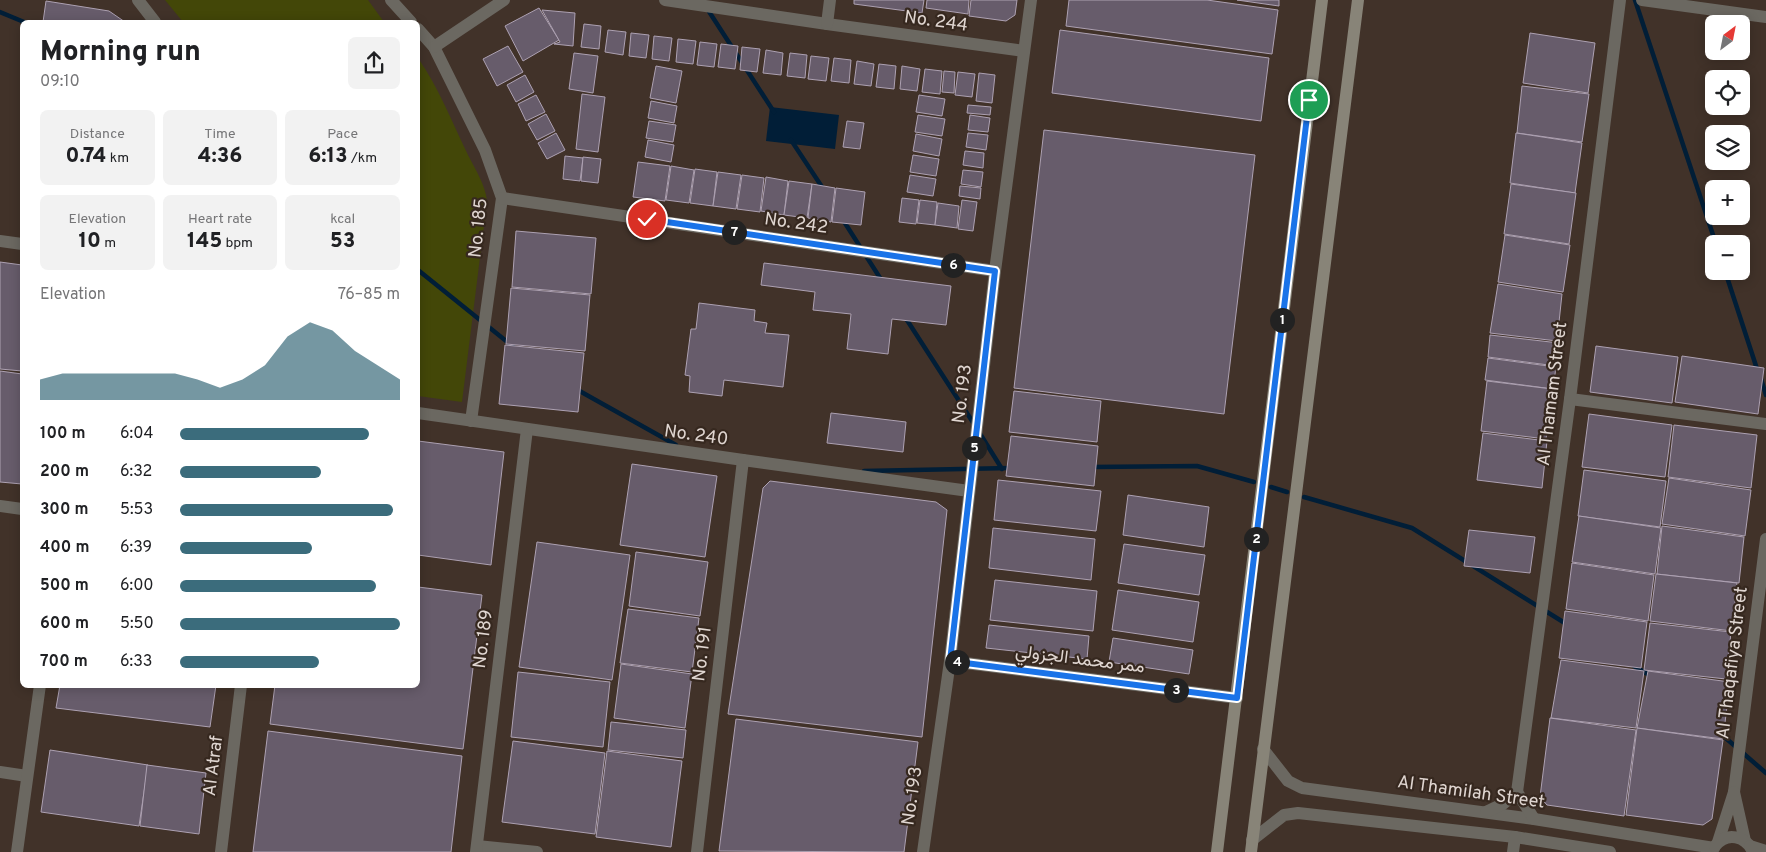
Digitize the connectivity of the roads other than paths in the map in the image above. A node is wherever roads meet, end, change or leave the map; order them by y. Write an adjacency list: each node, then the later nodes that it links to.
1 (138, 0): 12 (street)
2 (391, 0): 13 (street)
3 (504, 0): 16 (street)
4 (666, 0): 14 (street, No. 244)
5 (830, 0): 14 (street)
6 (1031, 0): 17 (street, No. 193)
7 (1322, 0): 35 (main road)
8 (1358, 0): 36 (main road)
9 (1620, 0): 22 (street, Al Thamam Street)
10 (1642, 0): 11 (street)
11 (1766, 17)
12 (153, 20)
13 (409, 20)
14 (827, 24): 17 (street, No. 244)
15 (420, 31): 16 (street, No. 185)
16 (434, 47): 18 (street, No. 185)
17 (1024, 51): 21 (street, No. 193)
18 (502, 198): 21 (street, No. 242); 24 (street, No. 185)
19 (0, 241): 20 (street)
20 (20, 244)
21 (995, 271): 28 (street, No. 193)
22 (1570, 399): 25 (street); 39 (street, Al Thamam Street)
23 (420, 413): 24 (street, No. 240)
24 (471, 421): 26 (street, No. 240)
25 (1766, 424)
26 (527, 429): 27 (street, No. 240); 47 (street, No. 189)
27 (743, 460): 28 (street, No. 240); 52 (street, No. 191)
28 (969, 491): 32 (street, No. 193)
29 (0, 506): 30 (street)
30 (20, 509)
31 (1766, 538): 40 (street, Al Thaqafiya Street)
32 (950, 661): 35 (street, ممر محمد الجزولي); 53 (street, No. 193)
33 (40, 688): 38 (street)
34 (241, 688): 50 (street, Al Atraf)
35 (1237, 698): 54 (main road)
36 (1263, 749): 41 (street, Al Thamilah Street); 44 (main road)
37 (0, 772): 38 (street)
38 (27, 776): 49 (street)
39 (1517, 792): 41 (street); 42 (street)
40 (1734, 792): 45 (street); 46 (street)
41 (1486, 812): 42 (street, Al Thamilah Street)
42 (1534, 819): 46 (street, Al Thamilah Street)
43 (1515, 838): 44 (street); 55 (street); 56 (street)
44 (1252, 846)
45 (1749, 846): 46 (street, Al Thamilah Street); 48 (street, Al Thamilah Street)
46 (1715, 847)
47 (477, 849): 51 (street)
48 (1766, 851)
49 (16, 852)
50 (220, 852)
51 (537, 852)
52 (697, 852)
53 (923, 852)
54 (1217, 852)
55 (1513, 852)
56 (1610, 852)

